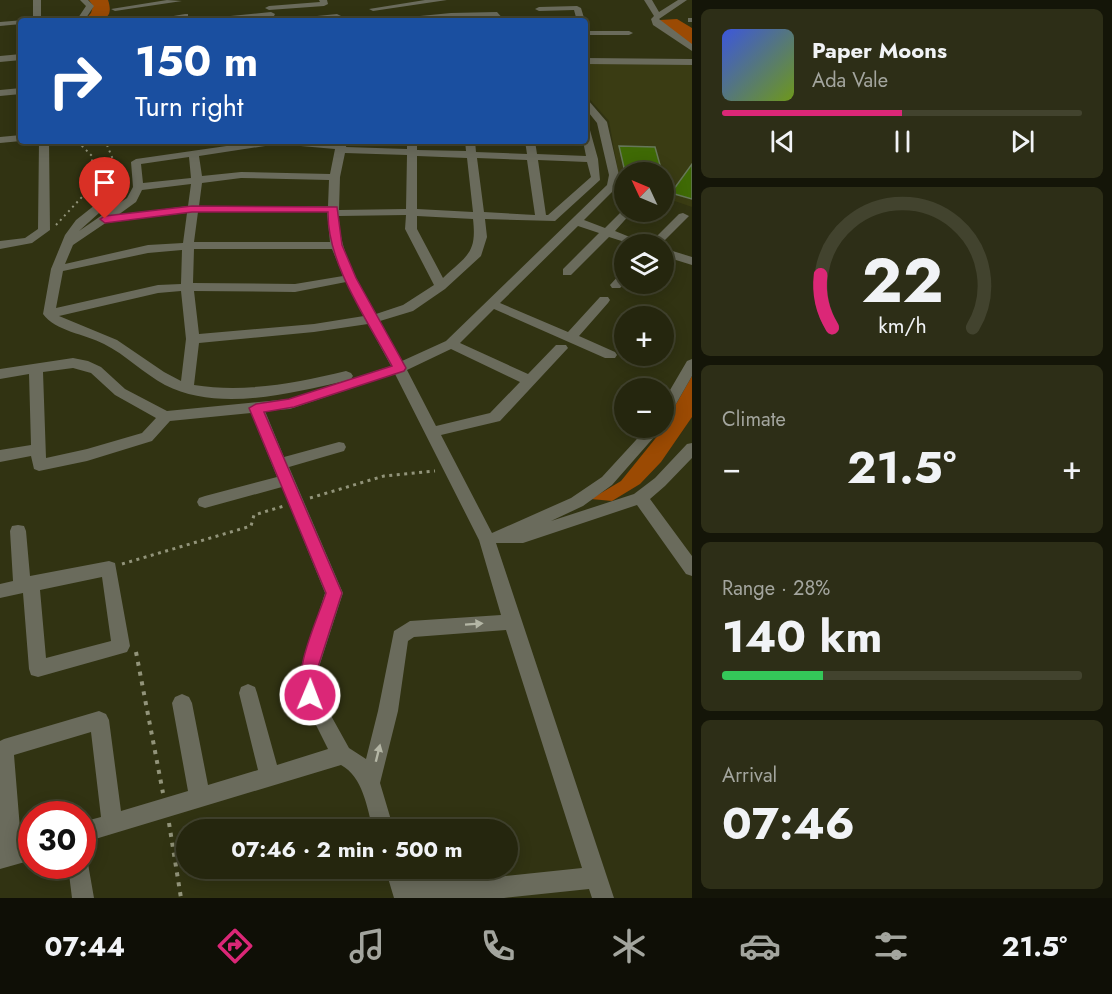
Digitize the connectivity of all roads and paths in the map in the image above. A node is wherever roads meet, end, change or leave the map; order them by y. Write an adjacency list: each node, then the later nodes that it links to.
1 (37, 0): 20 (street)
2 (84, 0): 21 (street)
3 (131, 0): 11 (street)
4 (178, 0): 11 (street); 22 (street)
5 (285, 0): 13 (street)
6 (323, 0): 13 (street)
7 (533, 0): 15 (street)
8 (648, 0): 17 (street)
9 (683, 0): 17 (street)
10 (444, 2): 12 (street); 14 (street); 19 (street)
11 (113, 4): 18 (street)
12 (456, 6)
13 (270, 9): 23 (street)
14 (373, 9)
15 (539, 9): 27 (street); 28 (street)
16 (337, 16): 24 (street)
17 (658, 16): 33 (street)
18 (110, 17)
19 (452, 17): 25 (street); 26 (street)
20 (37, 18)
21 (82, 18)
22 (186, 18)
23 (218, 18)
24 (317, 18)
25 (436, 18)
26 (499, 18)
27 (538, 18)
28 (580, 18)
29 (18, 22): 30 (street)
30 (0, 24)
31 (588, 33): 32 (street)
32 (629, 33)
33 (692, 48)
34 (18, 57): 35 (street)
35 (0, 59)
36 (588, 60): 37 (street)
37 (692, 62)
38 (18, 91): 39 (street)
39 (0, 93)
40 (588, 106): 68 (street)
41 (18, 138): 43 (street)
42 (588, 138): 55 (street)
43 (0, 140)
44 (44, 144): 70 (street)
45 (81, 144): 70 (path)
46 (106, 144): 56 (path)
47 (261, 144): 53 (street)
48 (308, 144): 50 (street)
49 (530, 144): 54 (street)
50 (342, 146): 51 (street); 57 (street)
51 (411, 146): 52 (street); 63 (street)
52 (471, 147): 54 (street); 64 (street)
53 (194, 154): 58 (street); 59 (street)
54 (532, 156): 55 (street); 66 (street)
55 (593, 159): 66 (street)
56 (119, 174)
57 (335, 177): 58 (street); 62 (street)
58 (196, 180): 59 (street); 61 (street)
59 (138, 187): 67 (street)
60 (114, 195): 74 (street)
61 (192, 209): 62 (street); 67 (street); 77 (street)
62 (333, 211): 63 (street); 76 (street)
63 (410, 212): 64 (street); 83 (street)
64 (478, 215): 66 (street); 83 (street)
65 (683, 216): 73 (street)
66 (541, 218)
67 (105, 219): 74 (street)
68 (578, 222): 71 (street); 86 (street)
69 (617, 222): 71 (street)
70 (44, 230): 75 (street)
71 (607, 232): 72 (street); 81 (street)
72 (614, 234)
73 (665, 234)
74 (69, 243): 80 (street)
75 (0, 245)
76 (336, 245): 77 (street); 82 (street)
77 (188, 246): 80 (street); 84 (street)
78 (674, 255): 79 (street)
79 (692, 261)
80 (57, 269): 87 (street)
81 (567, 272)
82 (350, 278): 84 (street); 88 (street)
83 (441, 286): 88 (street)
84 (187, 287): 87 (street); 89 (street)
85 (604, 300): 90 (street)
86 (492, 304): 90 (street); 91 (street)
87 (49, 314): 98 (street)
88 (372, 319): 89 (street); 94 (street)
89 (193, 339): 98 (street)
90 (566, 343): 92 (street); 97 (street)
91 (451, 344): 94 (street); 97 (street)
92 (610, 355)
93 (692, 364): 99 (street)
94 (399, 368): 98 (street); 100 (street); 102 (street)
95 (36, 369): 96 (street); 101 (street); 106 (street)
96 (0, 374)
97 (530, 381): 102 (street)
98 (187, 389)
99 (674, 395)
100 (256, 408): 101 (street); 108 (street)
101 (166, 416): 106 (street)
102 (432, 432): 109 (street)
103 (646, 438): 115 (street)
104 (339, 447): 108 (street)
105 (692, 448): 111 (street)
106 (38, 449): 107 (street)
107 (0, 456)
108 (280, 464): 110 (street)
109 (450, 470): 113 (path); 115 (street)
110 (287, 480): 112 (street); 113 (street)
111 (640, 498): 115 (street); 117 (street)
112 (205, 502)
113 (297, 502): 116 (path); 124 (street)
114 (18, 531): 118 (street)
115 (493, 538): 120 (street)
116 (109, 568): 118 (street); 118 (street)
117 (692, 569)
118 (27, 584): 119 (street)
119 (0, 591)
120 (512, 622): 126 (street, one-way to 120); 135 (street)
121 (135, 646): 128 (path)
122 (248, 693): 125 (street)
123 (182, 704): 127 (street)
124 (342, 755): 125 (street); 126 (street)
125 (270, 777): 127 (street)
126 (370, 783): 129 (street)
127 (200, 798): 128 (street)
128 (166, 808): 130 (street); 138 (path)
129 (381, 819)
130 (112, 824): 131 (street); 132 (street)
131 (96, 829)
132 (14, 854)
133 (81, 879): 137 (street)
134 (399, 879): 136 (street)
135 (599, 888): 136 (street)
136 (404, 895)
137 (83, 898)
138 (181, 898)

